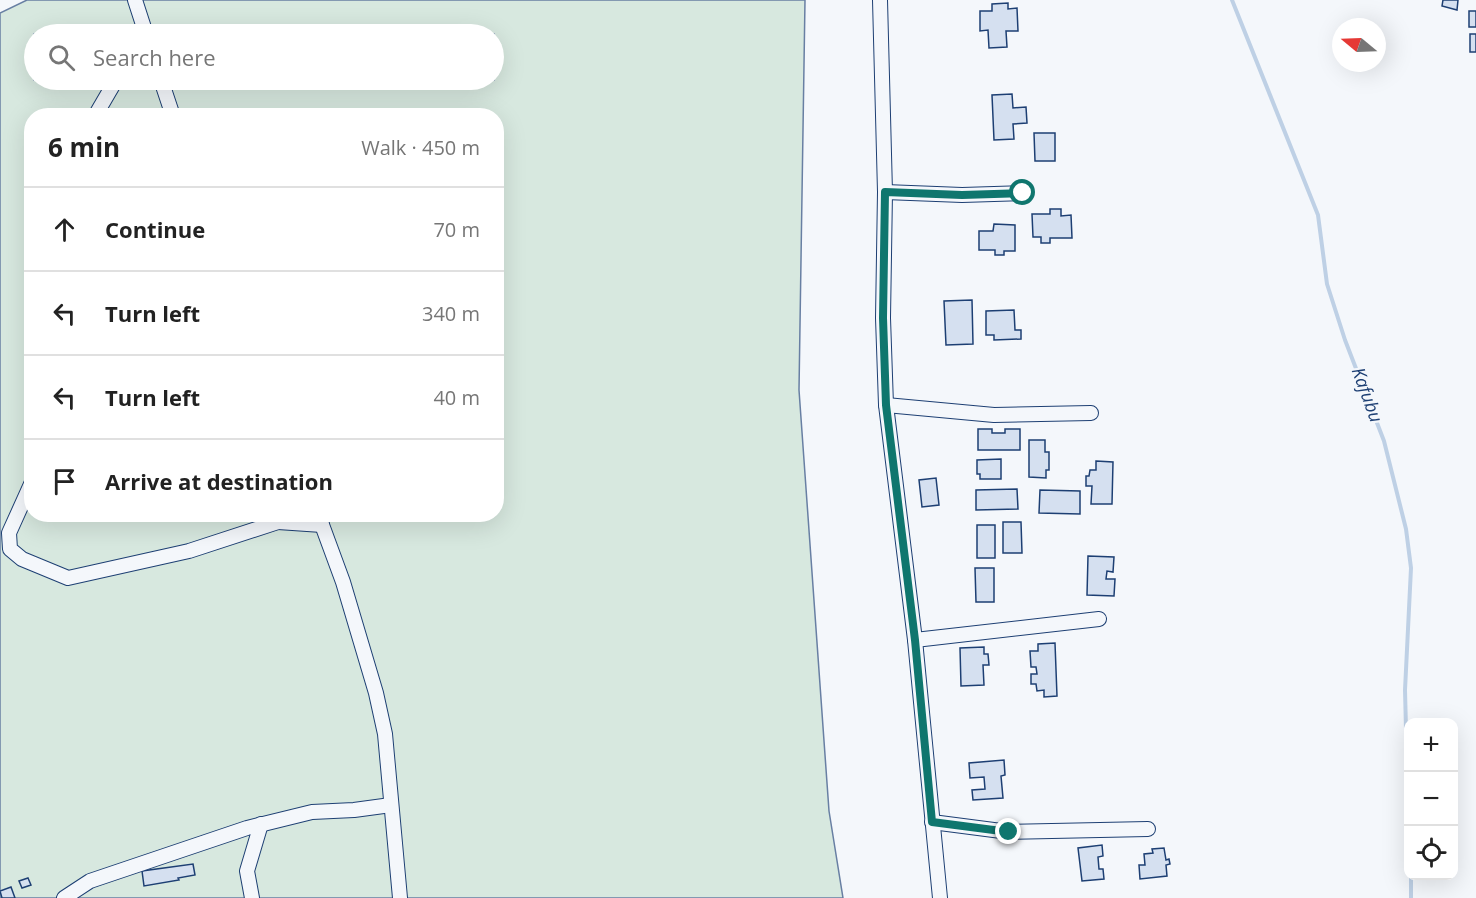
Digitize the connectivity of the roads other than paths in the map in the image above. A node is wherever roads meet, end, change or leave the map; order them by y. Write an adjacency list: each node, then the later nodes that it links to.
1 (135, 0): 3 (street)
2 (880, 0): 8 (street)
3 (143, 24)
4 (110, 90): 6 (street)
5 (164, 90): 7 (street)
6 (100, 108)
7 (170, 108)
8 (885, 192): 9 (street); 10 (street)
9 (1023, 193)
10 (886, 405): 11 (street); 16 (street)
11 (1091, 413)
12 (24, 500): 13 (street)
13 (271, 522)
14 (321, 522): 17 (street)
15 (1099, 620): 16 (street)
16 (915, 640): 18 (street)
17 (391, 805): 19 (street); 23 (street)
18 (932, 822): 20 (street); 24 (street)
19 (261, 824): 21 (street); 22 (street)
20 (1148, 829)
21 (64, 898)
22 (252, 898)
23 (400, 898)
24 (940, 898)

